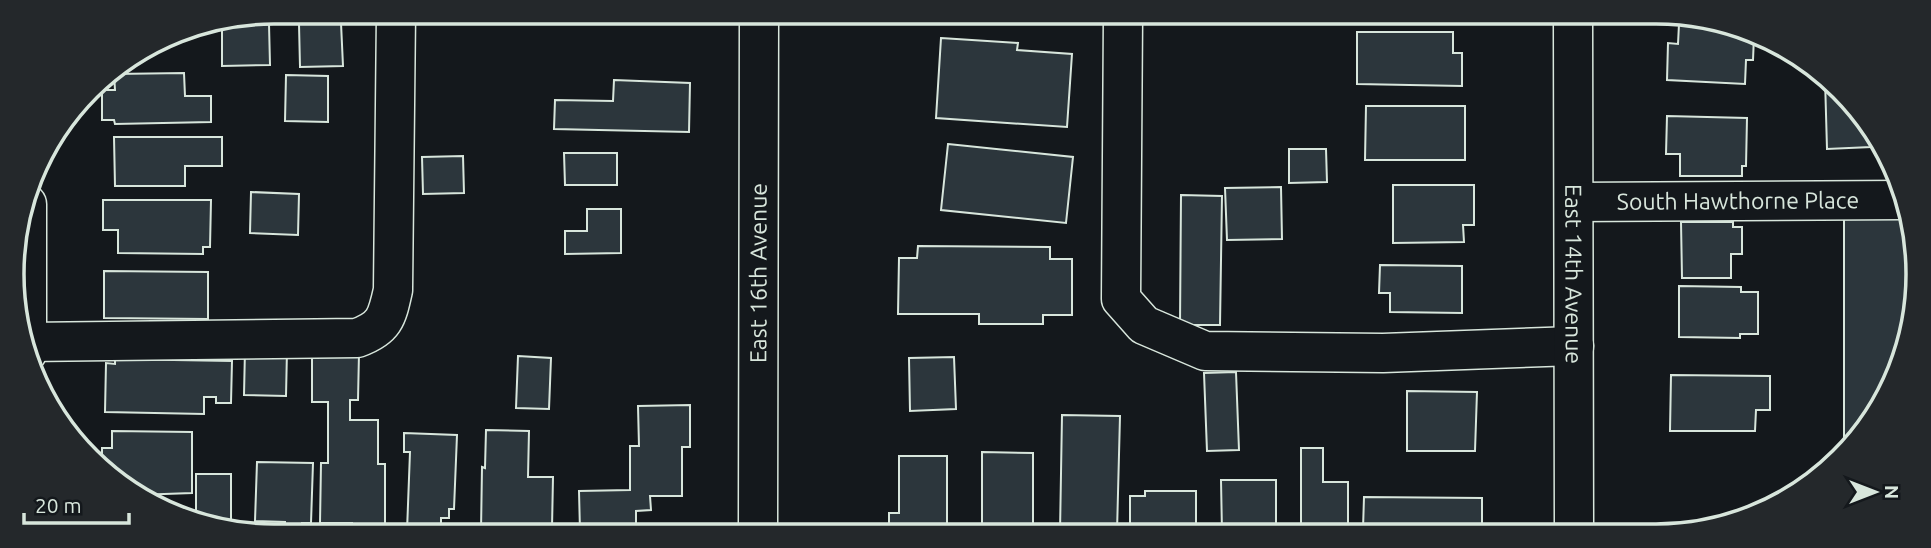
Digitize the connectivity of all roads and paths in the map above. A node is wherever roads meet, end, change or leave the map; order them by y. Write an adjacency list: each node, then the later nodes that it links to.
1 (396, 24): 10 (street)
2 (759, 24): 11 (street, East 16th Avenue)
3 (1123, 24): 9 (street)
4 (1573, 24): 6 (street, East 14th Avenue)
5 (1895, 200): 6 (street, South Hawthorne Place)
6 (1574, 202): 9 (street, East 14th Avenue)
7 (27, 241): 8 (street)
8 (27, 307)
9 (1574, 346): 12 (street, East 14th Avenue)
10 (36, 347)
11 (758, 524)
12 (1574, 524)

